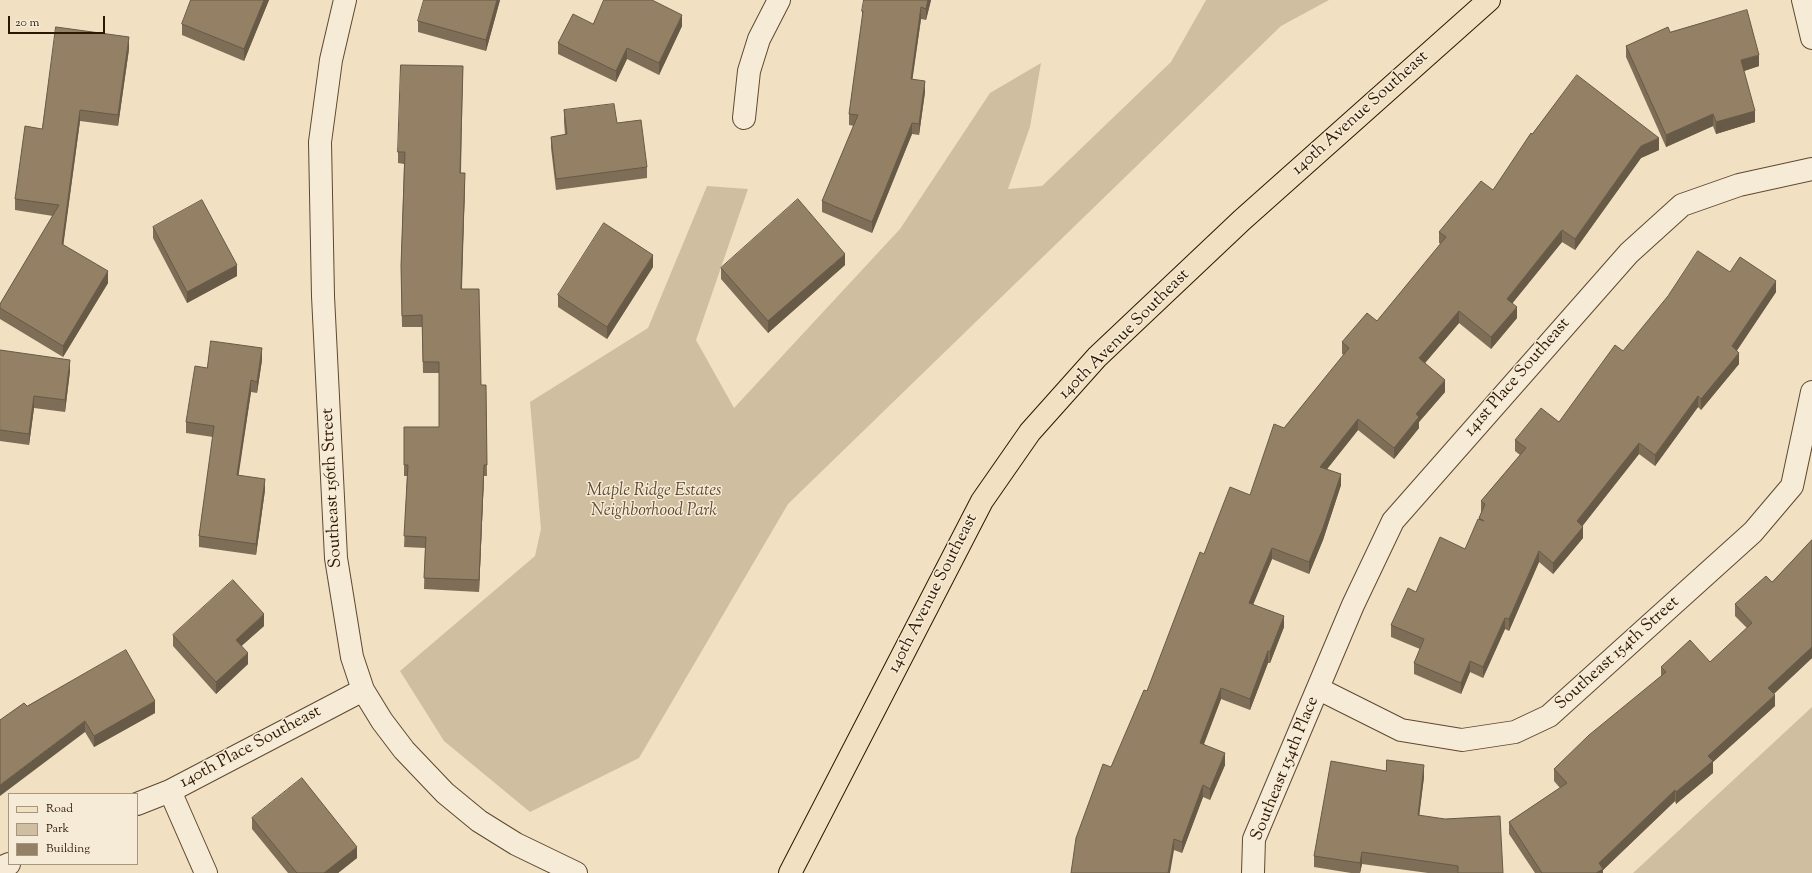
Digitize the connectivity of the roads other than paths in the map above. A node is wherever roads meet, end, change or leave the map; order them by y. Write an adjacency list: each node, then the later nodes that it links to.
1 (345, 0): 10 (street, Southeast 156th Street)
2 (780, 0): 6 (street)
3 (1488, 0): 15 (main road, 140th Avenue Southeast)
4 (1803, 0): 5 (street)
5 (1812, 38)
6 (744, 118)
7 (1812, 169): 9 (street, 141st Place Southeast)
8 (1812, 392): 9 (street, Southeast 154th Street)
9 (1318, 689): 16 (street, Southeast 154th Place)
10 (363, 690): 11 (street, 140th Place Southeast); 14 (street, Southeast 156th Street)
11 (170, 791): 12 (street, 140th Place Southeast); 13 (street)
12 (138, 804)
13 (206, 873)
14 (576, 873)
15 (790, 873)
16 (1253, 873)

